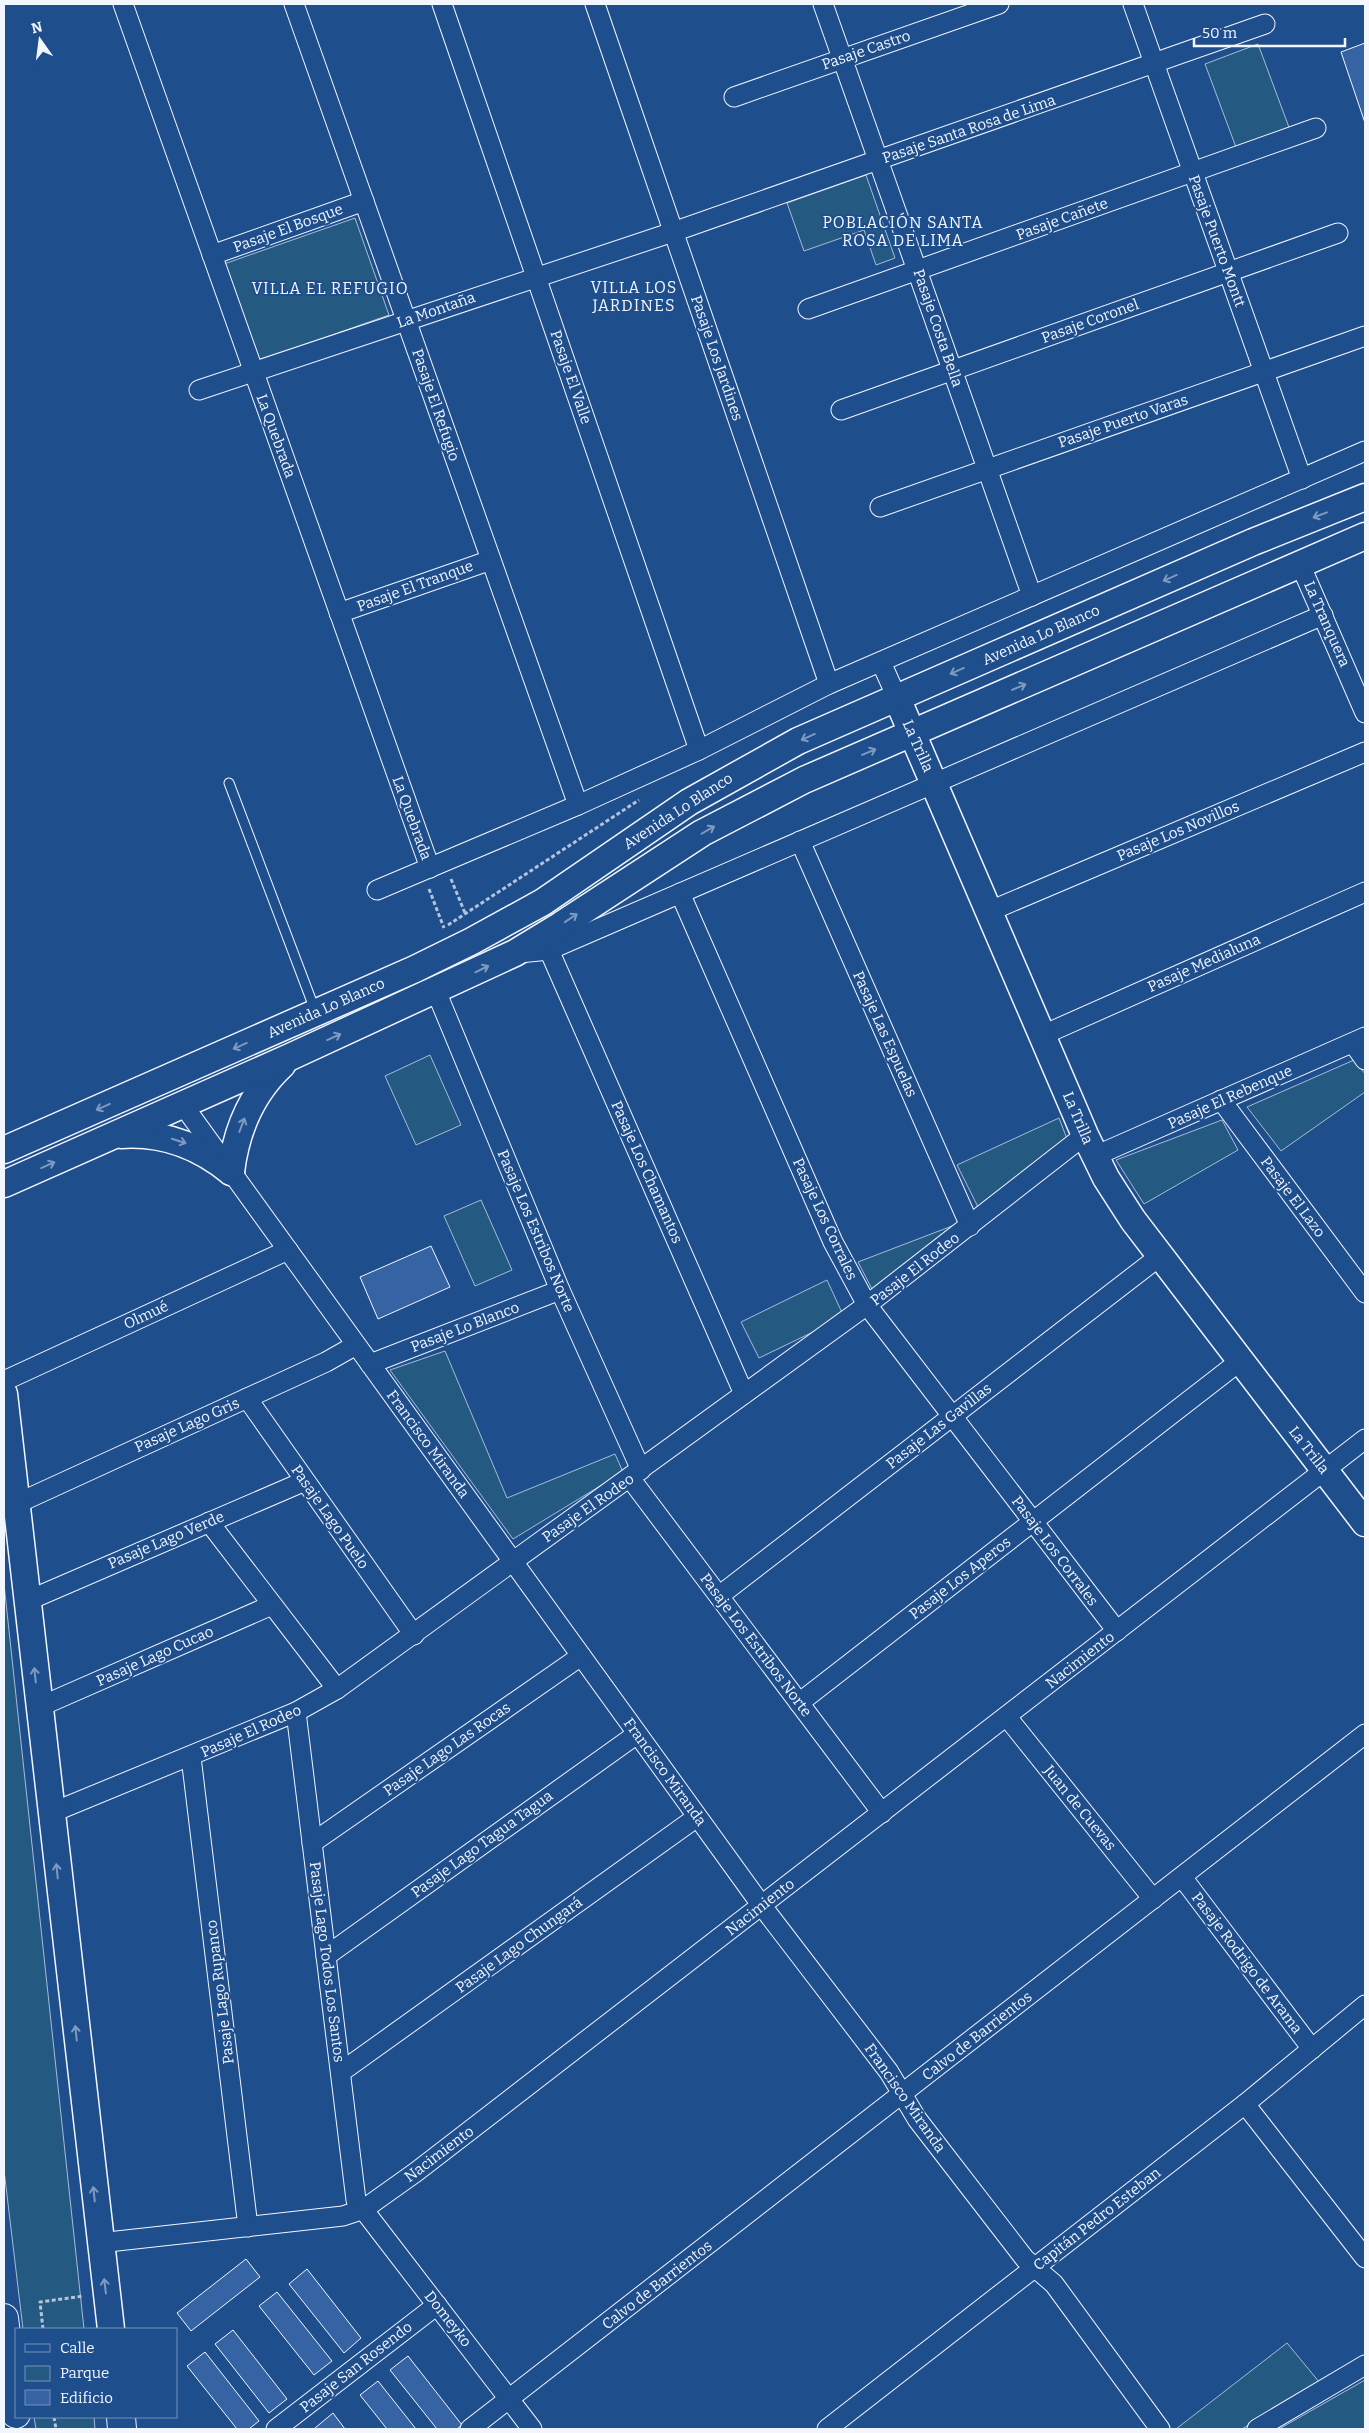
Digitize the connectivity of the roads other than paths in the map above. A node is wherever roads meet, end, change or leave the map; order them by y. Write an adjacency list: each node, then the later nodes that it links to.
1 (123, 4): 18 (street, La Quebrada)
2 (294, 4): 15 (street, Pasaje El Refugio)
3 (442, 4): 21 (street, Pasaje El Valle)
4 (595, 4): 16 (street, Pasaje Los Jardines)
5 (823, 4): 9 (street, Pasaje Costa Bella)
6 (999, 4): 9 (street, Pasaje Castro)
7 (1133, 4): 10 (street, Pasaje Puerto Montt)
8 (1265, 24): 10 (street, Pasaje Santa Rosa de Lima)
9 (843, 59): 11 (street, Pasaje Castro); 13 (street, Pasaje Costa Bella)
10 (1154, 63): 13 (street, Pasaje Santa Rosa de Lima); 14 (street, Pasaje Puerto Montt)
11 (734, 97)
12 (1316, 128): 14 (street, Pasaje Cañete)
13 (879, 161): 16 (street, Pasaje Santa Rosa de Lima); 19 (street, Pasaje Costa Bella)
14 (1193, 172): 19 (street, Pasaje Cañete); 20 (street, Pasaje Puerto Montt)
15 (364, 201): 18 (street, Pasaje El Bosque); 23 (street, Pasaje El Refugio)
16 (673, 232): 21 (street, La Montaña); 42 (street, Pasaje Los Jardines)
17 (1338, 233): 20 (street, Pasaje Coronel)
18 (212, 255): 26 (street, La Quebrada)
19 (917, 270): 22 (street, Pasaje Cañete); 25 (street, Pasaje Costa Bella)
20 (1228, 272): 25 (street, Pasaje Coronel); 27 (street, Pasaje Puerto Montt)
21 (536, 277): 23 (street, La Montaña); 46 (street, Pasaje El Valle)
22 (808, 309)
23 (406, 320): 26 (street, La Montaña); 36 (street, Pasaje El Refugio)
24 (1365, 336): 27 (street, Pasaje Puerto Varas)
25 (952, 370): 29 (street, Pasaje Coronel); 31 (street, Pasaje Costa Bella)
26 (254, 372): 28 (street, La Montaña); 39 (street, La Quebrada)
27 (1264, 372): 31 (street, Pasaje Puerto Varas); 32 (street, Pasaje Puerto Montt)
28 (199, 390)
29 (841, 410)
30 (1365, 451): 32 (street)
31 (988, 469): 34 (street, Pasaje Puerto Varas); 38 (street, Pasaje Costa Bella)
32 (1302, 479): 38 (street)
33 (1365, 497): 43 (main road, Avenida Lo Blanco, one-way to 43)
34 (880, 507)
35 (1365, 536): 37 (main road, Avenida Lo Blanco)
36 (491, 560): 39 (street, Pasaje El Tranque); 50 (street, Pasaje El Refugio)
37 (1300, 564): 40 (street, La Tranquera); 45 (main road, Avenida Lo Blanco, one-way to 37)
38 (1032, 596): 41 (street)
39 (339, 613): 52 (street, La Quebrada)
40 (1323, 615): 44 (street, La Tranquera); 49 (street, Avenida Lo Blanco)
41 (881, 662): 42 (street); 43 (street, La Trilla)
42 (829, 684): 46 (street)
43 (897, 698): 45 (main road, La Trilla); 60 (main road, Avenida Lo Blanco, one-way to 60)
44 (1365, 713)
45 (913, 733): 49 (main road, La Trilla); 58 (main road, Avenida Lo Blanco, one-way to 45)
46 (700, 750): 50 (street)
47 (1365, 752): 56 (street, Pasaje Los Novillos)
48 (229, 783): 60 (lane)
49 (934, 783): 51 (street, Avenida Lo Blanco); 56 (main road, La Trilla)
50 (578, 805): 52 (street)
51 (800, 841): 55 (street, Avenida Lo Blanco); 73 (street, Pasaje Las Espuelas)
52 (432, 867): 53 (street)
53 (377, 890)
54 (1365, 892): 61 (street, Pasaje Medialuna)
55 (680, 894): 57 (street, Avenida Lo Blanco); 78 (street, Pasaje Los Corrales)
56 (990, 911): 61 (main road, La Trilla)
57 (549, 950): 58 (street, Avenida Lo Blanco); 84 (street, Pasaje Los Chamantos)
58 (515, 953): 59 (main road, Avenida Lo Blanco, one-way to 58)
59 (436, 991): 63 (main road, Avenida Lo Blanco, one-way to 59); 76 (street, Pasaje Los Estribos Norte)
60 (316, 1013): 65 (main road, Avenida Lo Blanco, one-way to 65)
61 (1043, 1034): 69 (main road, La Trilla)
62 (1359, 1040): 64 (street); 66 (street, Pasaje El Rebenque)
63 (290, 1057): 67 (main road, Avenida Lo Blanco); 71 (main road, one-way to 63)
64 (1365, 1060)
65 (148, 1087): 67 (main road); 70 (main road, Avenida Lo Blanco, one-way to 70)
66 (1221, 1100): 69 (street, Pasaje El Rebenque); 77 (street, Pasaje El Lazo)
67 (183, 1105): 68 (main road, Avenida Lo Blanco); 71 (street, Francisco Miranda)
68 (113, 1136): 71 (main road, one-way to 71); 72 (main road, Avenida Lo Blanco, one-way to 68)
69 (1090, 1145): 73 (street, Pasaje El Rodeo); 75 (main road, La Trilla)
70 (4, 1150)
71 (232, 1172): 74 (street, Francisco Miranda)
72 (4, 1184)
73 (970, 1226): 78 (street, Pasaje El Rodeo)
74 (288, 1250): 79 (street, Francisco Miranda); 82 (street, Olmué)
75 (1160, 1256): 80 (main road, La Trilla); 86 (street, Pasaje Las Gavillas)
76 (560, 1290): 81 (street, Pasaje Lo Blanco); 89 (street, Pasaje Los Estribos Norte)
77 (1365, 1293)
78 (867, 1305): 84 (street, Pasaje El Rodeo); 86 (street, Pasaje Los Corrales)
79 (356, 1345): 81 (street, Francisco Miranda); 85 (street, Pasaje Lago Gris)
80 (1240, 1361): 88 (main road, La Trilla); 93 (street, Pasaje Los Aperos)
81 (370, 1364): 95 (street, Francisco Miranda)
82 (4, 1381)
83 (4, 1394): 91 (main road)
84 (744, 1394): 89 (street, Pasaje El Rodeo)
85 (246, 1398): 90 (street, Pasaje Lago Puelo); 91 (street, Pasaje Lago Gris)
86 (952, 1416): 93 (street, Pasaje Los Corrales); 96 (street, Pasaje Las Gavillas)
87 (1365, 1439): 88 (street, Nacimiento)
88 (1326, 1471): 94 (main road, La Trilla); 99 (street, Nacimiento)
89 (635, 1474): 95 (street, Pasaje El Rodeo); 96 (street, Pasaje Los Estribos Norte)
90 (304, 1481): 92 (street, Pasaje Lago Verde); 100 (street, Pasaje Lago Puelo)
91 (16, 1504): 97 (main road)
92 (209, 1522): 97 (street, Pasaje Lago Verde); 98 (street)
93 (1033, 1522): 99 (street, Pasaje Los Corrales); 103 (street, Pasaje Los Aperos)
94 (1365, 1523)
95 (513, 1561): 100 (street, Pasaje El Rodeo); 101 (street, Francisco Miranda)
96 (719, 1596): 103 (street, Pasaje Los Estribos Norte)
97 (27, 1601): 104 (main road, one-way to 97)
98 (272, 1604): 102 (street); 104 (street, Pasaje Lago Cucao)
99 (1117, 1632): 106 (street, Nacimiento)
100 (414, 1635): 102 (street, Pasaje El Rodeo)
101 (581, 1656): 107 (street, Francisco Miranda); 113 (street, Pasaje Lago Las Rocas)
102 (336, 1689): 105 (street, Pasaje El Rodeo)
103 (799, 1703): 111 (street, Pasaje Los Estribos Norte)
104 (39, 1707): 110 (main road)
105 (296, 1712): 109 (street, Pasaje El Rodeo); 113 (street, Pasaje Lago Todos Los Santos)
106 (1006, 1717): 111 (street, Nacimiento); 115 (street, Juan de Cuevas)
107 (637, 1734): 112 (street, Francisco Miranda); 117 (street, Pasaje Lago Tagua Tagua)
108 (1365, 1734): 114 (street, Calvo de Barrientos)
109 (191, 1757): 110 (street, Pasaje El Rodeo); 124 (street, Pasaje Lago Rupanco)
110 (51, 1813): 125 (main road, one-way to 110)
111 (882, 1813): 116 (street, Nacimiento)
112 (697, 1817): 116 (street, Francisco Miranda); 120 (street, Pasaje Lago Chungará)
113 (312, 1842): 117 (street, Pasaje Lago Todos Los Santos)
114 (1182, 1876): 115 (street, Calvo de Barrientos); 119 (street, Pasaje Rodrigo de Arama)
115 (1153, 1899): 121 (street, Calvo de Barrientos)
116 (762, 1906): 121 (street, Francisco Miranda); 123 (street, Nacimiento)
117 (326, 1956): 120 (street, Pasaje Lago Todos Los Santos)
118 (1365, 2005): 119 (street, Capitán Pedro Esteban)
119 (1312, 2049): 122 (street, Capitán Pedro Esteban)
120 (341, 2072): 123 (street, Pasaje Lago Todos Los Santos)
121 (902, 2094): 127 (street, Francisco Miranda); 132 (street, Calvo de Barrientos)
122 (1245, 2104): 126 (street); 127 (street, Capitán Pedro Esteban)
123 (364, 2209): 124 (street, Nacimiento); 128 (street, Domeyko)
124 (248, 2227): 125 (street, Nacimiento)
125 (99, 2243): 130 (main road, one-way to 125)
126 (1365, 2258)
127 (1035, 2268): 137 (street, Capitán Pedro Esteban); 138 (street, Francisco Miranda)
128 (437, 2305): 132 (street, Domeyko); 134 (street, Pasaje San Rosendo)
129 (4, 2318): 133 (highway)
130 (110, 2328)
131 (1365, 2365): 139 (street)
132 (509, 2400): 135 (street, Calvo de Barrientos); 136 (street, Domeyko)
133 (15, 2407)
134 (276, 2429)
135 (470, 2429)
136 (532, 2429)
137 (827, 2429)
138 (1160, 2429)
139 (1257, 2429)

